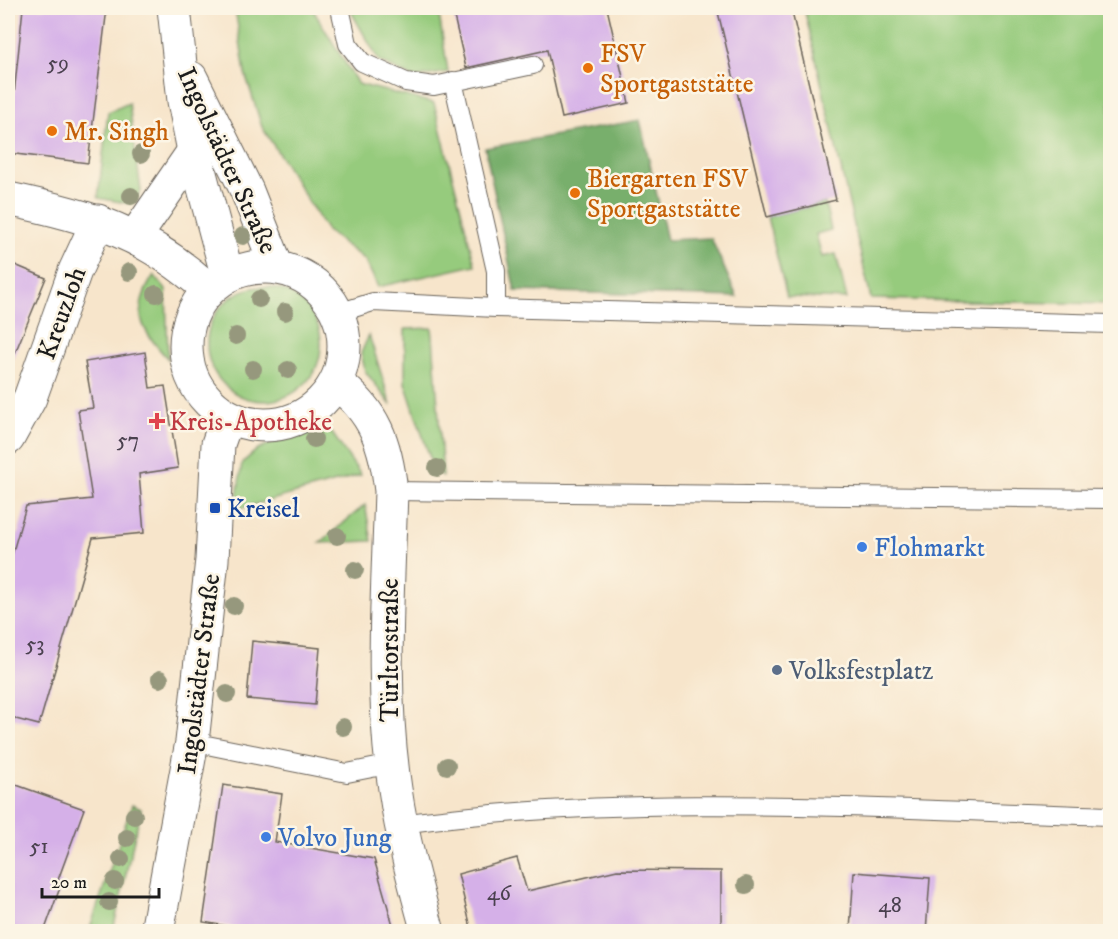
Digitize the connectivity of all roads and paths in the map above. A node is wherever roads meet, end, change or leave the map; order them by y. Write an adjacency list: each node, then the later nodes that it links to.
1 (174, 8): 3 (street, Ingolstädter Straße)
2 (340, 8): 5 (lane)
3 (179, 53): 6 (street, Ingolstädter Straße); 10 (street, Ingolstädter Straße)
4 (533, 65): 5 (lane)
5 (453, 81): 12 (lane)
6 (194, 151): 9 (street, Ingolstädter Straße); 11 (street, Ingolstädter Straße)
7 (8, 199): 8 (street)
8 (98, 221): 9 (street); 17 (street, Kreuzloh)
9 (135, 237): 11 (street)
10 (277, 267): 11 (street, Ingolstädter Straße); 13 (street, Ingolstädter Straße)
11 (218, 282): 16 (street, Ingolstädter Straße)
12 (496, 308): 13 (lane); 14 (lane)
13 (338, 313): 15 (street, Ingolstädter Straße)
14 (1110, 324)
15 (336, 382): 16 (street, Ingolstädter Straße); 18 (street, Türltorstraße)
16 (228, 416): 20 (street, Ingolstädter Straße)
17 (8, 438)
18 (391, 491): 19 (lane); 21 (street, Türltorstraße)
19 (1110, 499)
20 (192, 742): 21 (lane); 24 (street, Ingolstädter Straße)
21 (392, 764): 23 (street, Türltorstraße)
22 (1110, 816): 23 (lane)
23 (401, 824): 25 (street, Türltorstraße)
24 (157, 932)
25 (428, 932)

